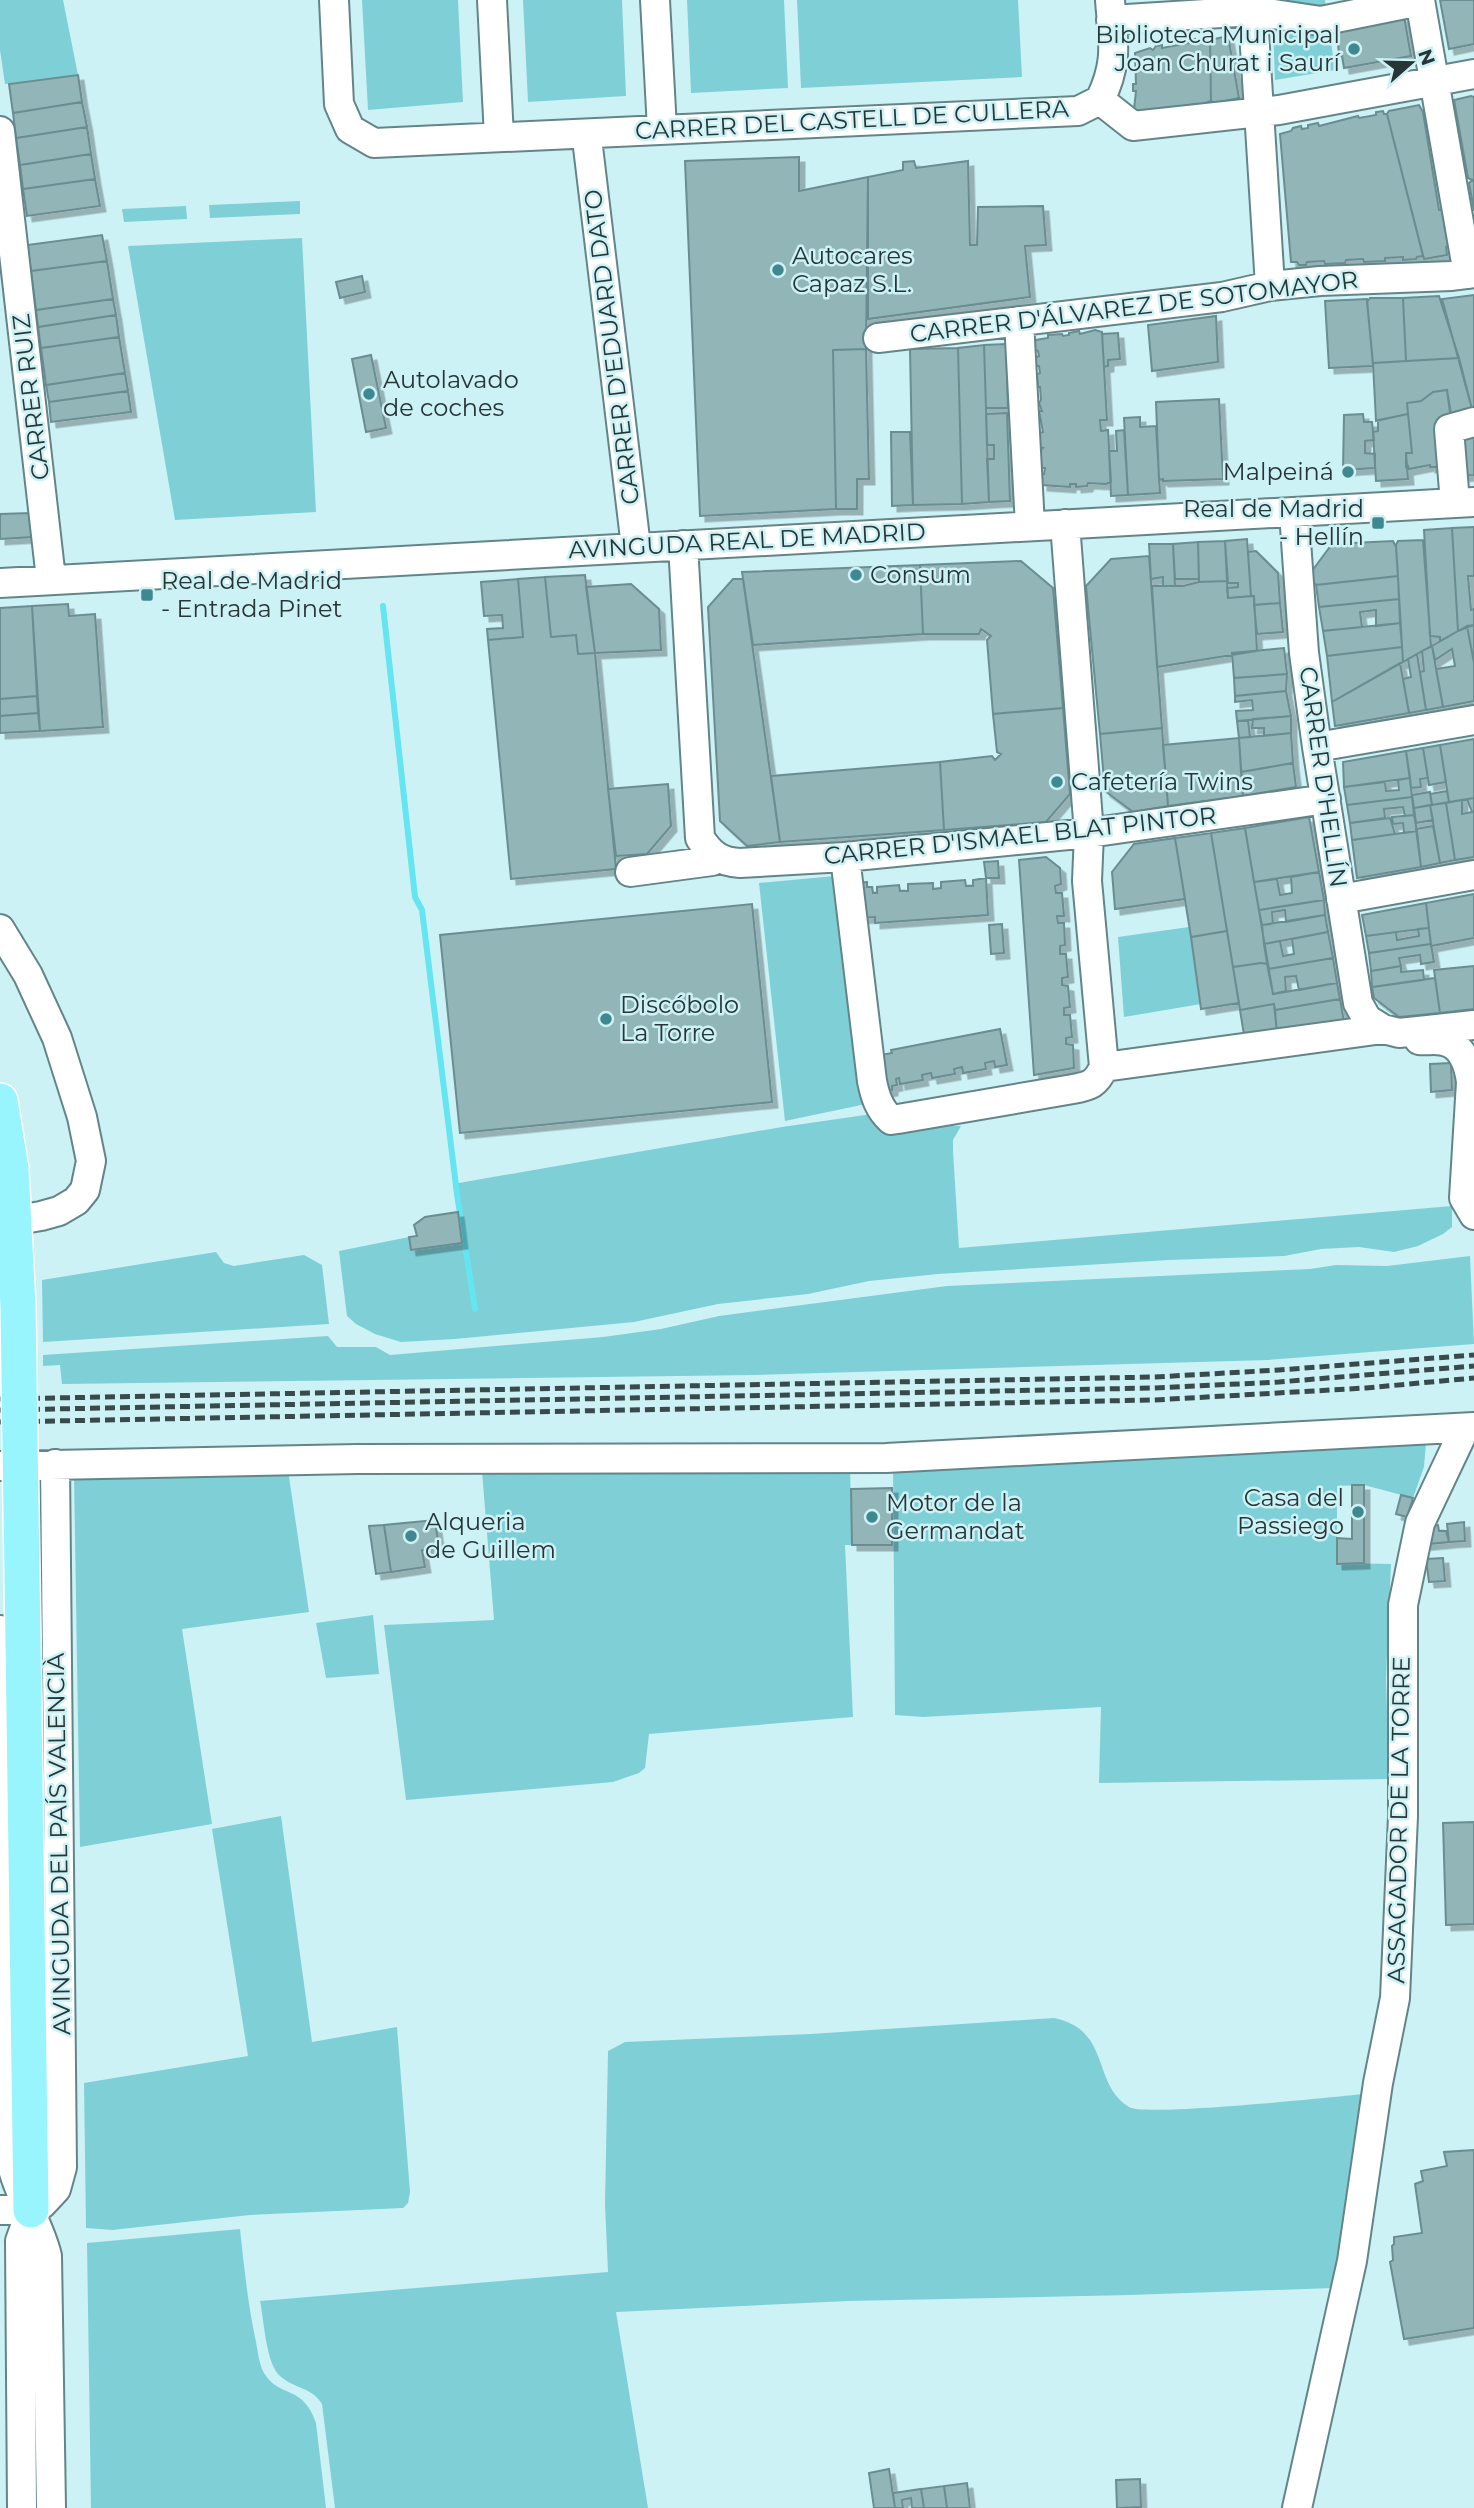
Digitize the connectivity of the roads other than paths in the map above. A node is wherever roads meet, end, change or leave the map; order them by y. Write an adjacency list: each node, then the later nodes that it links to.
1 (334, 0): 13 (street, CARRER DEL CASTELL DE CULLERA)
2 (492, 0): 13 (street)
3 (655, 0): 11 (street)
4 (1420, 1): 5 (street); 8 (street)
5 (1253, 5): 6 (street); 10 (street)
6 (1111, 10): 9 (street)
7 (1474, 74): 8 (street, CARRER DEL CASTELL DE CULLERA)
8 (1434, 82): 10 (street, CARRER DEL CASTELL DE CULLERA); 15 (street)
9 (1100, 100): 10 (street, CARRER DEL CASTELL DE CULLERA); 11 (street, CARRER DEL CASTELL DE CULLERA)
10 (1258, 112): 16 (street)
11 (662, 129): 13 (street, CARRER DEL CASTELL DE CULLERA)
12 (0, 131): 26 (street, CARRER RUIZ)
13 (499, 137)
14 (588, 147): 25 (street, CARRER D'EDUARD DATO)
15 (1471, 274): 16 (street, CARRER D'ÁLVAREZ DE SOTOMAYOR)
16 (1270, 286): 17 (street, CARRER D'ÁLVAREZ DE SOTOMAYOR)
17 (1019, 321): 18 (street, CARRER D'ÁLVAREZ DE SOTOMAYOR); 23 (street)
18 (878, 338)
19 (1474, 422): 20 (street)
20 (1464, 503): 21 (street, AVINGUDA REAL DE MADRID)
21 (1294, 513): 22 (street, AVINGUDA REAL DE MADRID); 29 (street, CARRER D'HELLÍN)
22 (1065, 524): 23 (street, AVINGUDA REAL DE MADRID); 31 (street)
23 (1030, 526): 24 (street, AVINGUDA REAL DE MADRID)
24 (683, 545): 25 (street, AVINGUDA REAL DE MADRID); 32 (street)
25 (636, 547): 26 (street, AVINGUDA REAL DE MADRID)
26 (51, 579): 27 (street, AVINGUDA REAL DE MADRID)
27 (7, 581)
28 (1474, 720): 29 (street)
29 (1317, 747): 30 (street, CARRER D'HELLÍN)
30 (1326, 799): 31 (street, CARRER D'ISMAEL BLAT PINTOR); 36 (street, CARRER D'HELLÍN)
31 (1089, 833): 33 (street, CARRER D'ISMAEL BLAT PINTOR); 40 (street)
32 (714, 856): 33 (street, CARRER D'ISMAEL BLAT PINTOR); 34 (street, CARRER D'ISMAEL BLAT PINTOR)
33 (845, 857): 40 (street)
34 (630, 872)
35 (1474, 876): 36 (street)
36 (1341, 900): 39 (street, CARRER D'HELLÍN)
37 (0, 929): 44 (street)
38 (1474, 1025): 39 (street)
39 (1391, 1031): 40 (street); 41 (street)
40 (1104, 1068)
41 (1473, 1078): 43 (street)
42 (0, 1101): 48 (main road, bridge)
43 (1469, 1207)
44 (0, 1223)
45 (1469, 1428): 46 (street); 54 (street, ASSAGADOR DE LA TORRE)
46 (55, 1464): 47 (street); 51 (street, AVINGUDA DEL PAÍS VALENCIÀ)
47 (0, 1466)
48 (12, 1636): 49 (street); 51 (main road)
49 (1, 1750): 50 (street)
50 (3, 1998): 51 (street)
51 (15, 2210): 52 (street, AVINGUDA DEL PAÍS VALENCIÀ); 53 (street)
52 (22, 2508)
53 (51, 2508)
54 (1297, 2508)

